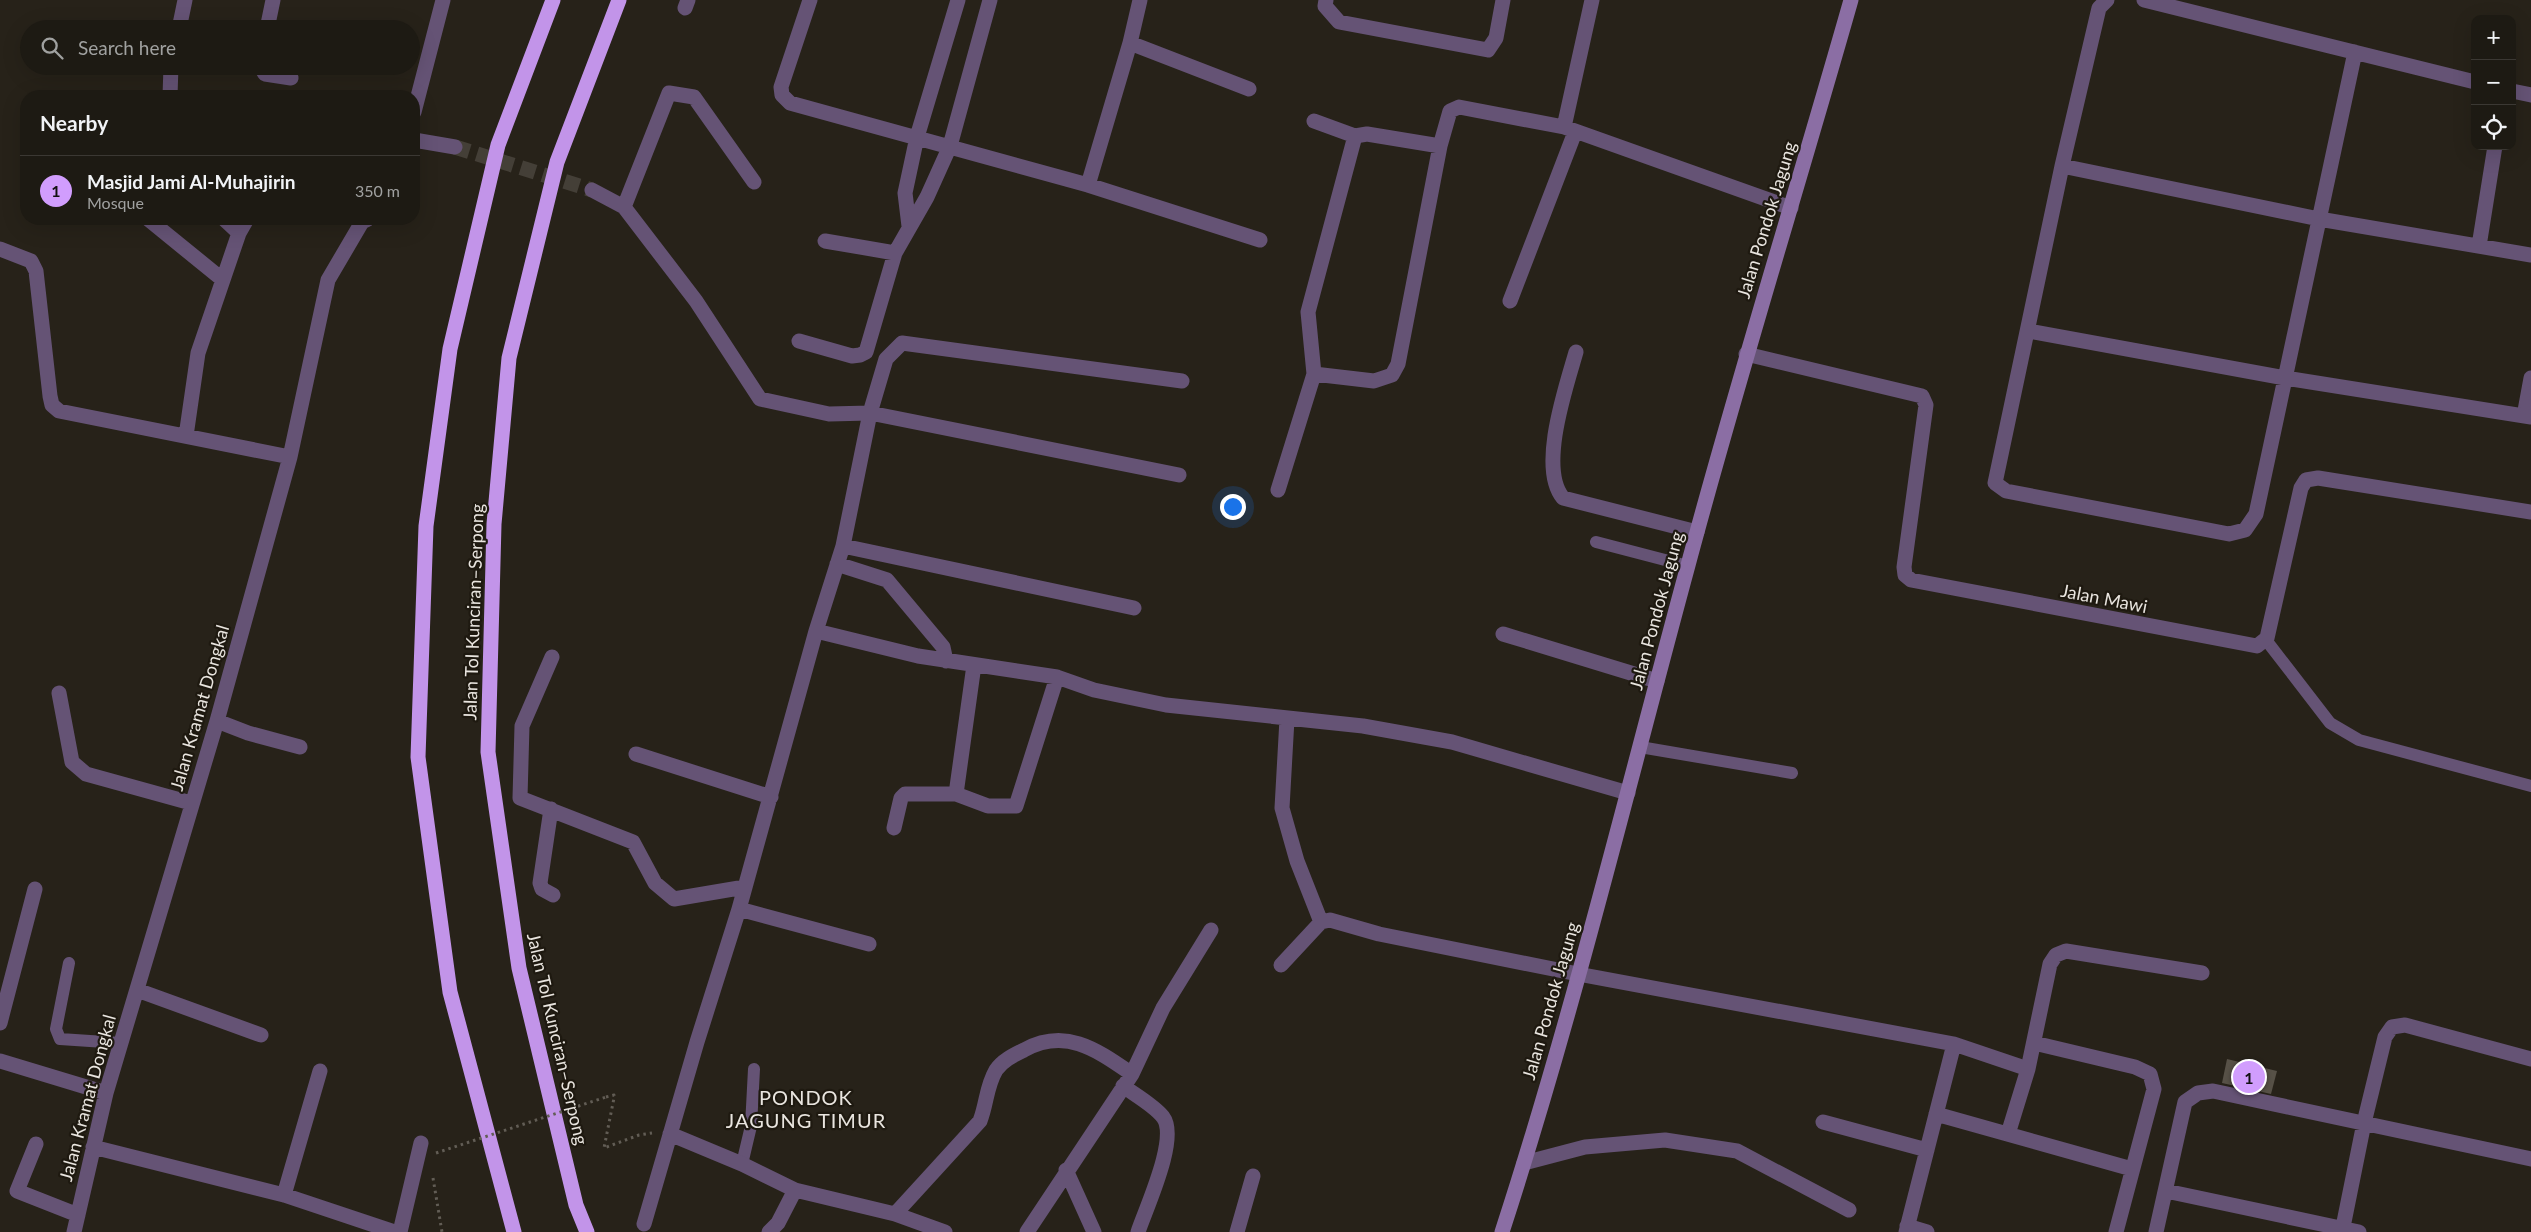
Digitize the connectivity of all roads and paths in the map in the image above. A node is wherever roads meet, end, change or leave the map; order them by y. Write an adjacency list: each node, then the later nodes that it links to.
1 (185, 0): 16 (street)
2 (273, 0): 17 (street)
3 (443, 0): 26 (street)
4 (553, 0): 157 (highway)
5 (619, 0): 158 (highway, Jalan Tol Kunciran–Serpong)
6 (810, 0): 32 (street)
7 (958, 0): 32 (street)
8 (990, 0): 34 (street)
9 (1140, 0): 18 (street)
10 (1326, 0): 11 (street)
11 (1504, 0)
12 (1592, 0): 30 (street)
13 (1851, 0): 43 (street, Jalan Pondok Jagung)
14 (2107, 0): 38 (street)
15 (2144, 0): 19 (street)
16 (181, 20)
17 (269, 20)
18 (1130, 43): 24 (street); 40 (street)
19 (2355, 52): 23 (street); 44 (street)
20 (171, 75): 25 (street)
21 (272, 75): 22 (street)
22 (291, 78)
23 (2471, 81)
24 (1249, 89)
25 (170, 90)
26 (420, 90)
27 (2516, 92): 28 (street)
28 (2531, 95)
29 (1314, 121): 31 (street)
30 (1570, 130): 35 (street); 43 (street); 58 (street)
31 (1355, 136): 35 (street); 63 (street)
32 (917, 137): 34 (street); 49 (street)
33 (420, 141): 36 (street)
34 (950, 146): 40 (street); 49 (street)
35 (1440, 146): 63 (street)
36 (455, 147)
37 (2494, 150): 53 (street)
38 (2062, 166): 44 (street); 59 (street)
39 (754, 182): 42 (street)
40 (1088, 185): 51 (street)
41 (592, 190): 42 (street)
42 (624, 207): 67 (street)
43 (1791, 208): 62 (street, Jalan Pondok Jagung)
44 (2319, 218): 53 (street); 64 (street)
45 (155, 225): 57 (street)
46 (230, 225): 50 (street)
47 (244, 225): 50 (street)
48 (360, 225): 70 (street, Jalan Kramat Dongkal)
49 (908, 226): 55 (street)
50 (239, 233): 57 (street)
51 (1260, 240)
52 (825, 241): 55 (street)
53 (2479, 246): 56 (street)
54 (0, 249): 69 (street)
55 (895, 253): 60 (street)
56 (2531, 255)
57 (223, 280): 69 (street)
58 (1510, 302)
59 (2029, 330): 64 (street); 64 (street)
60 (799, 340)
61 (1576, 352): 74 (street)
62 (1746, 354): 74 (street, Jalan Pondok Jagung); 82 (street, Jalan Mawi)
63 (1314, 374): 72 (street)
64 (2285, 378): 68 (street)
65 (2531, 378): 68 (street)
66 (1182, 381): 67 (street)
67 (870, 414): 71 (street); 76 (street)
68 (2528, 417)
69 (186, 436): 70 (street)
70 (290, 457): 90 (street, Jalan Kramat Dongkal)
71 (1179, 475)
72 (1278, 490)
73 (2531, 512): 82 (street)
74 (1697, 532): 78 (street, Jalan Pondok Jagung)
75 (1596, 542): 78 (lane)
76 (843, 546): 77 (street); 79 (street)
77 (837, 564): 80 (street); 84 (street)
78 (1688, 566): 87 (street, Jalan Pondok Jagung)
79 (1134, 608)
80 (816, 631): 84 (street); 98 (street)
81 (1503, 634): 87 (street)
82 (2266, 640): 95 (lane)
83 (552, 657): 100 (street)
84 (946, 661): 85 (street)
85 (974, 665): 86 (street); 97 (street)
86 (1057, 677): 89 (street); 97 (street)
87 (1657, 681): 92 (street, Jalan Pondok Jagung)
88 (59, 693): 99 (street)
89 (1287, 719): 96 (street); 106 (street)
90 (217, 721): 91 (street); 99 (street, Jalan Kramat Dongkal)
91 (300, 746)
92 (1640, 746): 94 (lane); 96 (street, Jalan Pondok Jagung)
93 (636, 754): 98 (street)
94 (1792, 773)
95 (2531, 786)
96 (1628, 793): 112 (street, Jalan Pondok Jagung)
97 (956, 794): 101 (street)
98 (771, 797): 102 (street)
99 (191, 803): 113 (street, Jalan Kramat Dongkal)
100 (551, 809): 102 (street); 104 (street)
101 (894, 828)
102 (745, 887): 105 (street)
103 (35, 889): 114 (street)
104 (553, 895)
105 (740, 909): 108 (street); 129 (street)
106 (1322, 922): 110 (street); 112 (street)
107 (1211, 930): 124 (street)
108 (869, 944)
109 (69, 963): 117 (lane)
110 (1281, 965)
111 (2202, 973): 116 (street)
112 (1578, 974): 118 (street); 138 (street, Jalan Pondok Jagung)
113 (137, 990): 115 (street); 117 (street, Jalan Kramat Dongkal)
114 (0, 1023)
115 (261, 1035)
116 (2034, 1043): 122 (street); 140 (street)
117 (120, 1044): 125 (street, Jalan Kramat Dongkal)
118 (1954, 1044): 122 (street); 126 (street)
119 (2531, 1059): 128 (street)
120 (0, 1061): 125 (street)
121 (754, 1069): 139 (lane)
122 (2028, 1069): 130 (street)
123 (320, 1071): 146 (street)
124 (1127, 1080): 142 (street); 148 (street); 163 (street)
125 (106, 1093): 134 (street, Jalan Kramat Dongkal)
126 (1936, 1114): 130 (street); 135 (street)
127 (1823, 1122): 135 (street)
128 (2364, 1124): 137 (street); 145 (street); 152 (street)
129 (670, 1134): 139 (street); 150 (street)
130 (2008, 1134): 140 (street)
131 (639, 1135): 136 (path, bridge)
132 (422, 1143): 155 (street)
133 (36, 1144): 149 (street)
134 (93, 1147): 146 (street); 149 (street, Jalan Kramat Dongkal)
135 (1927, 1150): 151 (street)
136 (433, 1158)
137 (2531, 1159)
138 (1524, 1163): 147 (street); 165 (street, Jalan Pondok Jagung)
139 (742, 1164): 144 (street)
140 (2132, 1169): 167 (street)
141 (432, 1170): 156 (path)
142 (1066, 1170): 161 (street); 162 (street)
143 (1253, 1176): 164 (street)
144 (795, 1190): 148 (street); 159 (street)
145 (2166, 1191): 152 (street); 168 (street)
146 (284, 1195): 154 (street)
147 (1850, 1210)
148 (896, 1214): 160 (street)
149 (78, 1215): 153 (street, Jalan Kramat Dongkal)
150 (644, 1224)
151 (1906, 1229): 166 (street)
152 (2342, 1230): 169 (street)
153 (74, 1232)
154 (394, 1232)
155 (400, 1232)
156 (442, 1232)
157 (514, 1232)
158 (587, 1232)
159 (769, 1232)
160 (945, 1232)
161 (1026, 1232)
162 (1094, 1232)
163 (1138, 1232)
164 (1237, 1232)
165 (1502, 1232)
166 (1927, 1232)
167 (2116, 1232)
168 (2156, 1232)
169 (2359, 1232)

